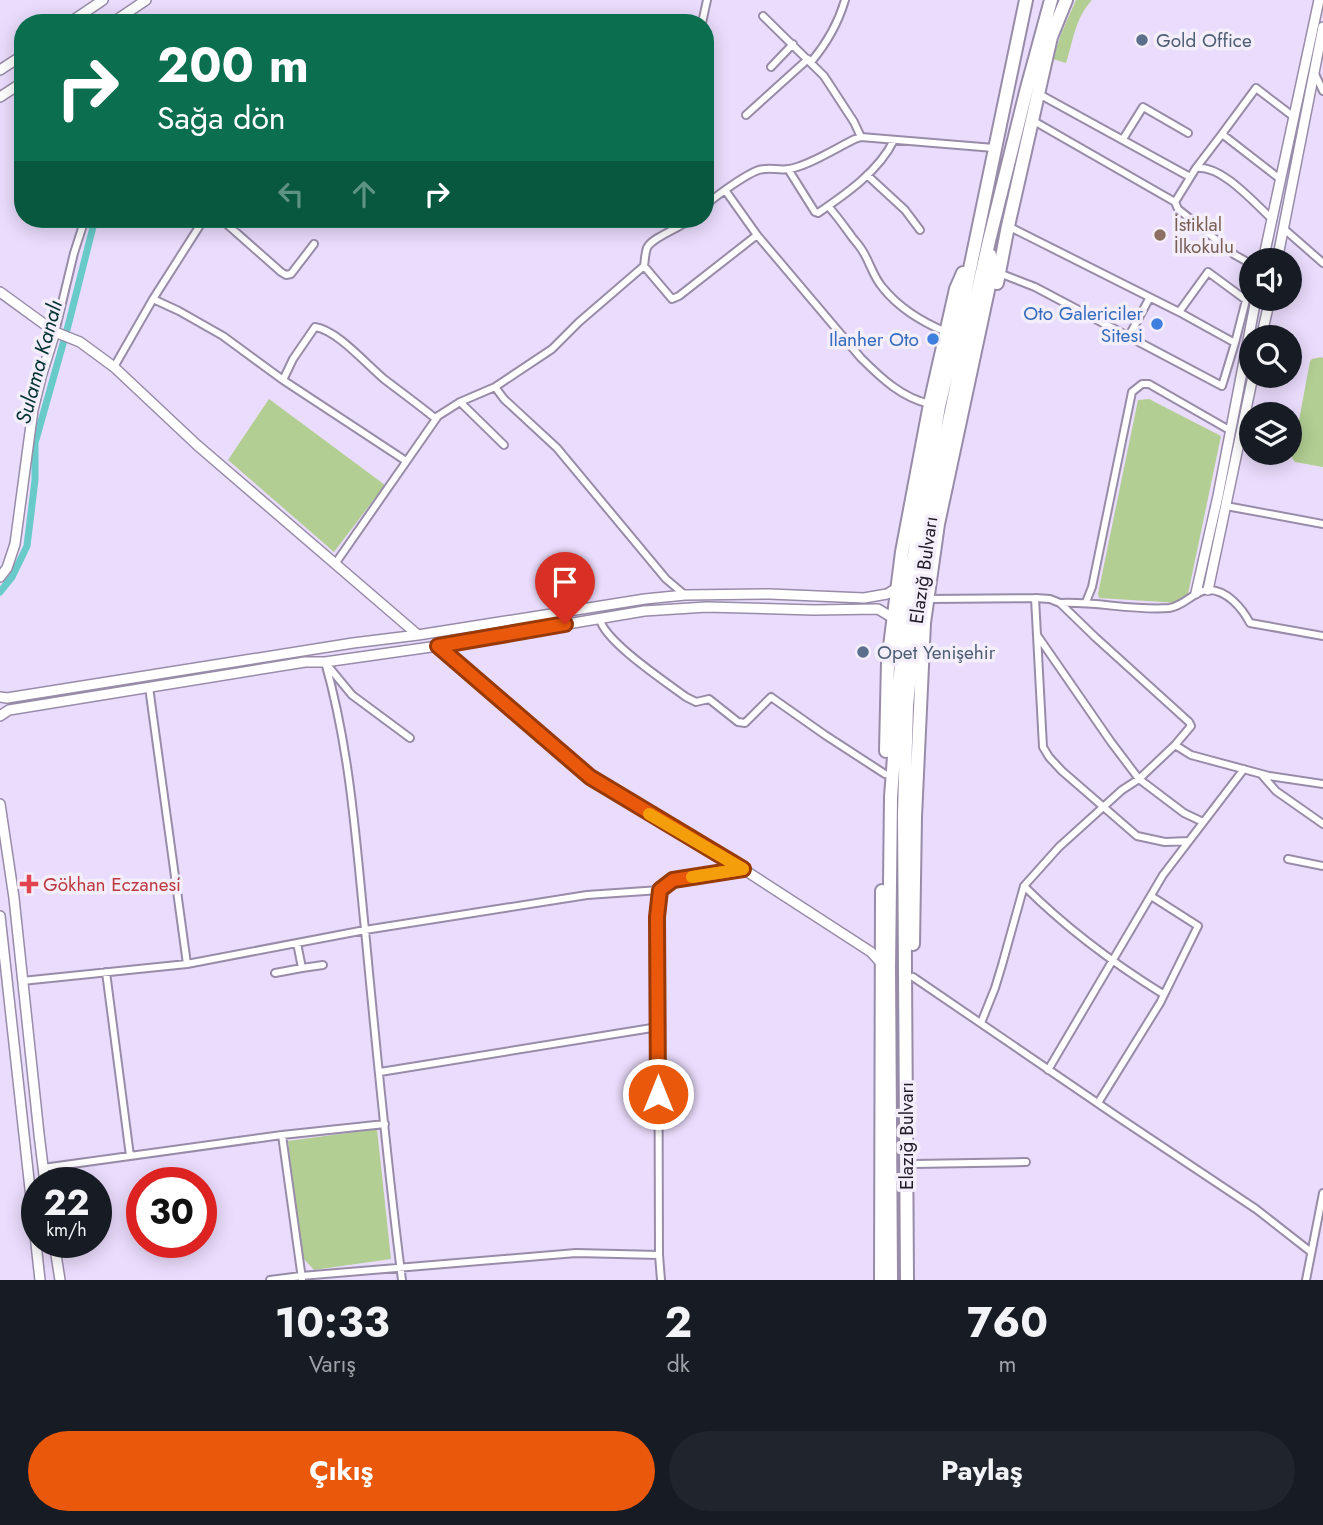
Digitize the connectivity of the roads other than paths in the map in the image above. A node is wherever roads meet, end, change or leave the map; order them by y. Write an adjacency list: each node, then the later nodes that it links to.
1 (103, 0): 8 (main road)
2 (146, 0): 9 (main road)
3 (845, 0): 13 (street)
4 (1026, 0): 26 (highway, Elazığ Bulvarı)
5 (1053, 0): 45 (highway, Elazığ Bulvarı)
6 (1066, 0): 17 (highway)
7 (1319, 0): 19 (main road)
8 (82, 14)
9 (125, 14)
10 (763, 16): 12 (street)
11 (1323, 27): 15 (main road)
12 (793, 44): 13 (street); 14 (street)
13 (810, 61): 18 (street); 23 (street)
14 (771, 67)
15 (1314, 72): 16 (street); 42 (main road)
16 (1323, 91)
17 (1039, 94): 20 (highway); 24 (street)
18 (746, 115)
19 (1294, 117): 22 (street); 31 (main road)
20 (1032, 120): 34 (street); 37 (highway)
21 (1188, 132): 24 (street)
22 (1222, 134): 27 (street); 31 (street)
23 (862, 137): 25 (street); 28 (street)
24 (1123, 139): 30 (street)
25 (894, 140): 26 (street); 29 (street)
26 (996, 148): 46 (highway, Elazığ Bulvarı)
27 (1196, 168): 30 (street); 36 (street)
28 (788, 169): 32 (street); 35 (street)
29 (867, 175): 35 (street); 43 (street)
30 (1190, 177): 34 (street)
31 (1280, 179): 36 (main road)
32 (725, 190): 33 (street); 44 (street)
33 (714, 198)
34 (1175, 202): 50 (street)
35 (828, 206): 60 (street)
36 (1272, 219): 48 (main road)
37 (1008, 226): 53 (highway); 56 (street)
38 (82, 228): 61 (street)
39 (198, 228): 55 (street)
40 (232, 228): 47 (street)
41 (678, 228): 52 (street)
42 (1283, 228): 49 (main road); 51 (street)
43 (920, 230)
44 (757, 234): 52 (street); 69 (street)
45 (989, 241): 59 (highway); 153 (highway, Elazığ Bulvarı)
46 (975, 243): 60 (highway); 152 (highway, Elazığ Bulvarı)
47 (314, 244)
48 (1266, 248)
49 (1279, 248)
50 (1239, 257)
51 (1323, 263)
52 (644, 266): 66 (street)
53 (999, 273): 59 (highway); 62 (street)
54 (0, 292): 61 (main road)
55 (153, 299): 64 (street); 65 (street)
56 (1149, 299): 58 (street); 62 (street)
57 (1254, 311): 71 (main road)
58 (1179, 313): 63 (street); 63 (street)
59 (983, 315): 83 (highway)
60 (946, 332): 69 (highway)
61 (57, 333): 64 (main road); 77 (main road)
62 (1129, 335): 63 (street)
63 (1236, 343)
64 (114, 367): 76 (main road)
65 (283, 380): 70 (street); 73 (street)
66 (495, 387): 68 (street); 81 (street)
67 (1251, 388): 74 (main road)
68 (460, 402): 70 (street); 72 (street)
69 (930, 404): 78 (highway)
70 (436, 419): 73 (street)
71 (1230, 431): 80 (main road); 84 (street)
72 (504, 445)
73 (405, 461): 76 (street)
74 (1226, 506): 75 (street); 79 (main road)
75 (1323, 524)
76 (335, 565): 89 (main road)
77 (0, 577)
78 (897, 588): 81 (main road); 86 (highway)
79 (1208, 590): 80 (street); 90 (street)
80 (1196, 593): 84 (street)
81 (685, 596): 89 (main road)
82 (1035, 598): 83 (street); 85 (street); 88 (street)
83 (927, 599): 125 (highway)
84 (1086, 602): 85 (street)
85 (1060, 603): 98 (street)
86 (893, 618): 87 (main road); 100 (highway)
87 (600, 619): 91 (main road); 100 (street)
88 (1036, 634): 102 (street); 105 (street)
89 (418, 635): 94 (main road)
90 (1323, 636)
91 (438, 646): 92 (main road); 111 (main road)
92 (325, 662): 93 (main road); 97 (street); 116 (street)
93 (149, 687): 96 (main road); 120 (street)
94 (0, 697)
95 (0, 706): 96 (main road)
96 (0, 715)
97 (410, 738)
98 (1175, 745): 99 (street); 102 (street)
99 (1244, 769): 101 (street); 106 (street)
100 (885, 774): 118 (highway)
101 (1261, 774): 103 (street); 107 (street)
102 (1139, 779): 105 (street); 106 (street)
103 (1323, 784)
104 (0, 804): 126 (main road)
105 (1104, 807): 108 (street); 112 (street)
106 (1203, 822): 108 (street)
107 (1323, 824)
108 (1189, 841): 114 (street)
109 (1289, 859): 110 (street)
110 (1323, 866)
111 (743, 869): 113 (street); 118 (main road)
112 (1024, 886): 119 (street); 128 (street)
113 (660, 890): 116 (street); 129 (street)
114 (1151, 896): 119 (street); 127 (street)
115 (0, 916): 146 (main road)
116 (365, 930): 117 (street); 131 (street)
117 (297, 943): 120 (street); 122 (street)
118 (876, 948): 151 (highway)
119 (1112, 961): 127 (street); 130 (street)
120 (187, 964): 123 (street)
121 (323, 965): 122 (street)
122 (302, 968): 124 (street)
123 (106, 972): 126 (street); 135 (street)
124 (275, 973)
125 (913, 977): 128 (street); 137 (highway)
126 (22, 981): 138 (main road)
127 (1163, 994): 132 (street)
128 (981, 1023): 130 (street)
129 (658, 1027): 131 (street); 142 (street)
130 (1048, 1070): 132 (street)
131 (380, 1072): 133 (street)
132 (1098, 1103): 141 (street)
133 (385, 1124): 134 (street); 144 (street)
134 (282, 1135): 135 (street); 145 (street)
135 (130, 1156): 139 (street)
136 (1026, 1162): 137 (street)
137 (914, 1164): 154 (highway)
138 (43, 1167)
139 (50, 1167)
140 (1323, 1193): 141 (street)
141 (1311, 1252): 155 (street)
142 (659, 1255): 144 (street); 150 (street)
143 (57, 1258): 147 (main road)
144 (400, 1268): 145 (street); 149 (street)
145 (302, 1278): 148 (street)
146 (40, 1280)
147 (60, 1280)
148 (270, 1280)
149 (402, 1280)
150 (660, 1280)
151 (881, 1280)
152 (891, 1280)
153 (907, 1280)
154 (915, 1280)
155 (1306, 1280)

